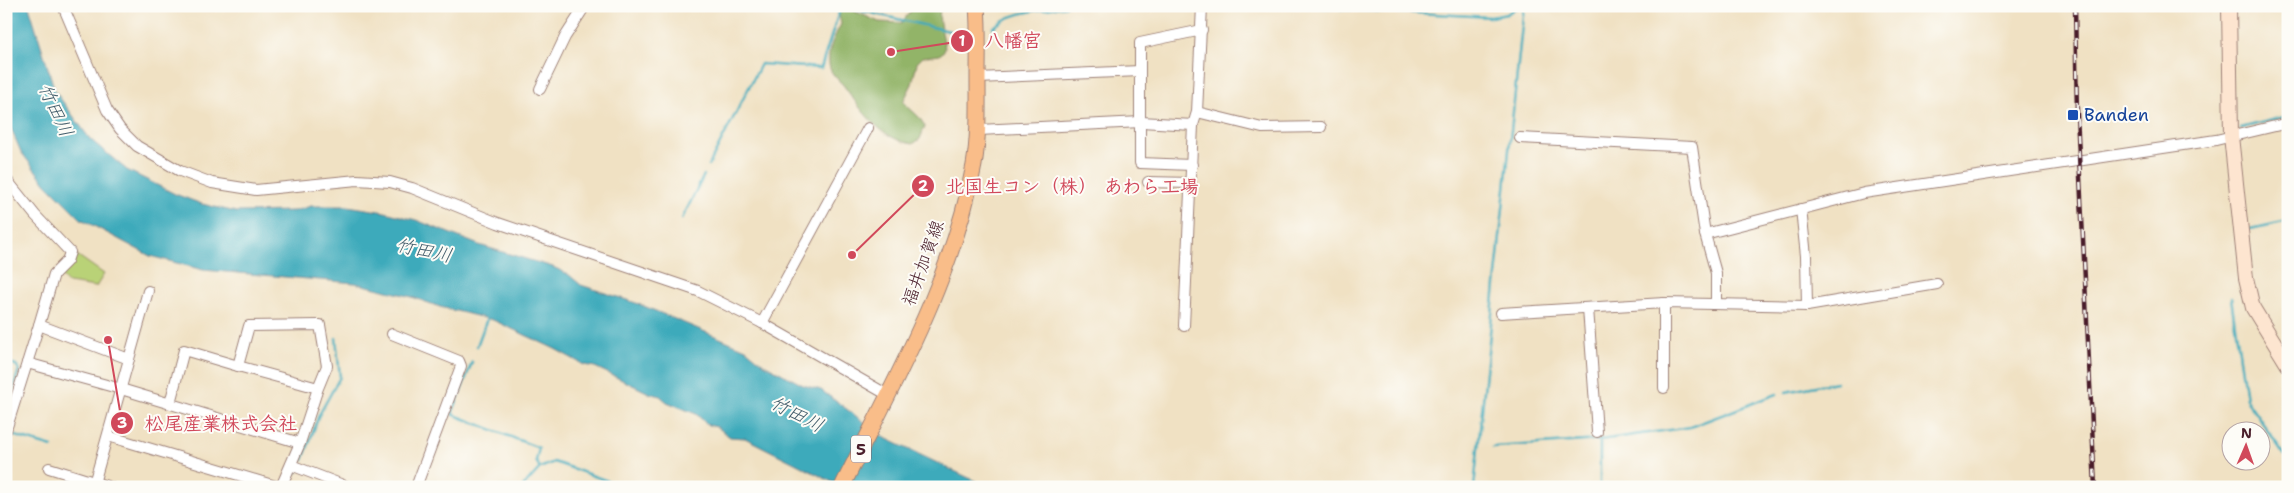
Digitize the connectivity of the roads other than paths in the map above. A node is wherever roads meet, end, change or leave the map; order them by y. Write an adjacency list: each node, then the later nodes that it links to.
1 (63, 6): 32 (street)
2 (585, 6): 9 (street)
3 (977, 6): 8 (main road, 福井加賀線 / 5)
4 (1202, 6): 6 (street)
5 (2229, 6): 17 (street)
6 (1202, 30): 7 (street); 10 (street)
7 (1140, 71): 8 (street); 11 (street)
8 (978, 78): 16 (main road, 福井加賀線 / 5)
9 (540, 90)
10 (1197, 112): 13 (street); 14 (street)
11 (1141, 122): 13 (street); 16 (street); 19 (street)
12 (2288, 123): 17 (street)
13 (1194, 125): 19 (street)
14 (1321, 127)
15 (868, 128): 32 (street)
16 (979, 130): 43 (main road, 福井加賀線 / 5)
17 (2231, 136): 23 (street); 38 (street)
18 (1520, 138): 24 (street)
19 (1192, 165): 22 (street)
20 (6, 179): 33 (street)
21 (1148, 182): 22 (street)
22 (1191, 183): 34 (street)
23 (1801, 209): 24 (street); 29 (street)
24 (1706, 234): 28 (street)
25 (1937, 284): 29 (street)
26 (148, 291): 36 (street)
27 (1664, 303): 28 (street); 30 (street); 41 (street)
28 (1716, 303): 29 (street)
29 (1807, 306)
30 (1588, 308): 31 (street); 46 (street)
31 (1501, 313)
32 (762, 323): 43 (street)
33 (39, 325): 36 (street); 37 (street)
34 (1184, 326)
35 (392, 334): 55 (street)
36 (129, 359): 42 (street)
37 (27, 363): 42 (street); 45 (street)
38 (2288, 365)
39 (238, 366): 40 (street); 40 (street); 44 (street)
40 (318, 388): 48 (street)
41 (1664, 388)
42 (121, 389): 44 (street); 47 (street)
43 (888, 394): 56 (main road, 福井加賀線 / 5)
44 (170, 403): 48 (street)
45 (6, 430)
46 (1597, 432)
47 (108, 436): 51 (street); 53 (street)
48 (300, 443): 49 (street)
49 (291, 465): 53 (street); 54 (street)
50 (49, 468): 51 (street)
51 (93, 484): 52 (street)
52 (110, 487)
53 (280, 487)
54 (348, 487)
55 (416, 487)
56 (842, 487)

